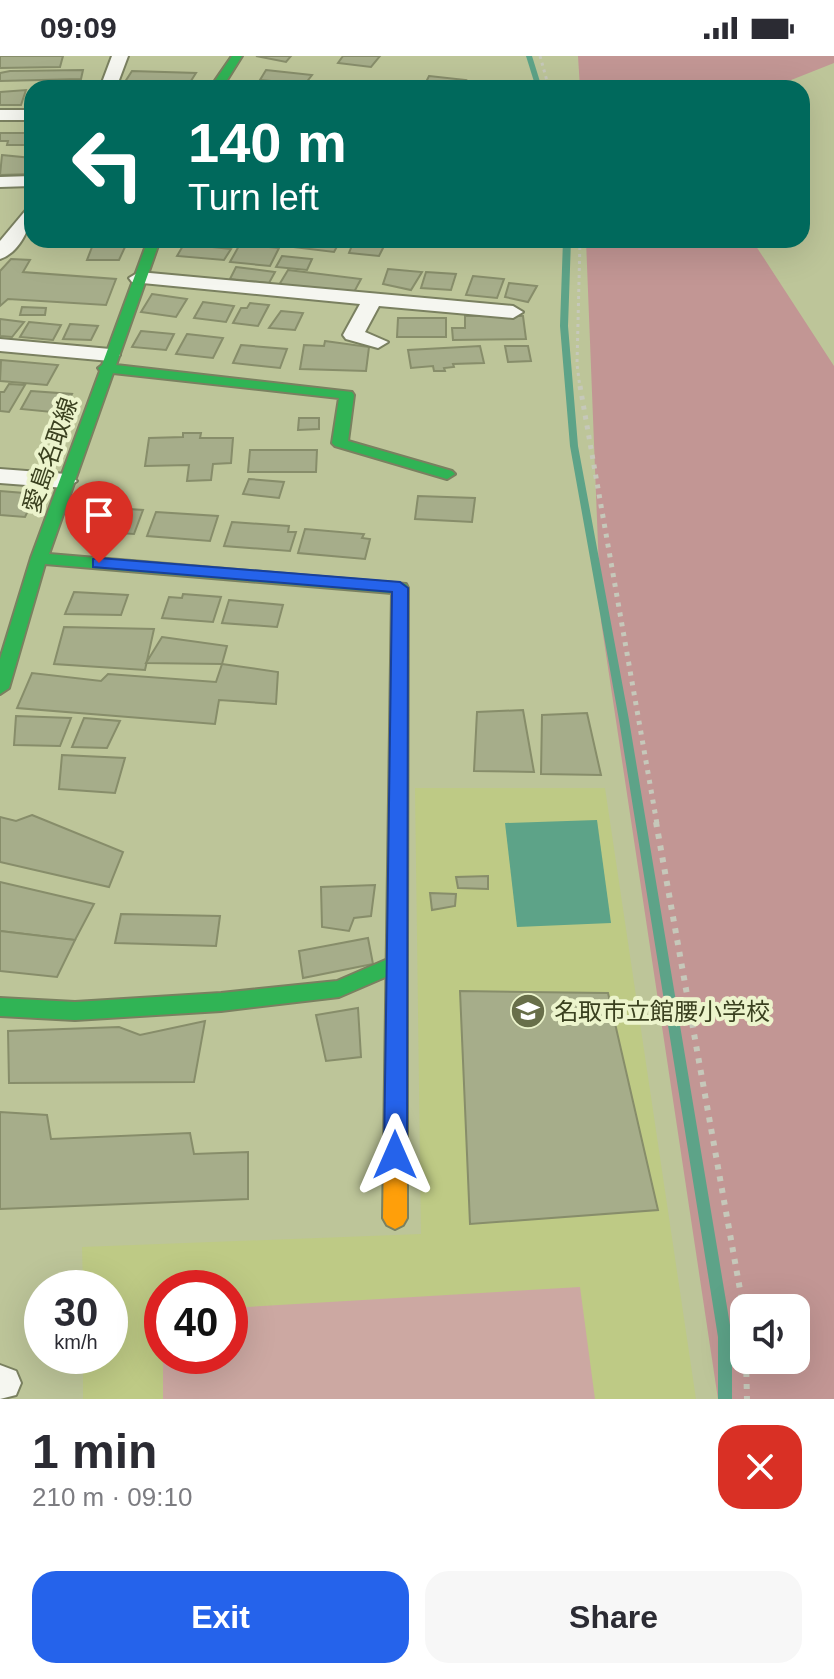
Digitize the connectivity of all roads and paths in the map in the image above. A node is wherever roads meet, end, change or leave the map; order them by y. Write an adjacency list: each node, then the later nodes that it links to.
1 (120, 56): 4 (street)
2 (237, 56): 5 (street)
3 (540, 56): 6 (path)
4 (111, 80)
5 (221, 80)
6 (547, 80)
7 (0, 115): 8 (street)
8 (24, 115)
9 (24, 181): 10 (street)
10 (0, 182)
11 (24, 224): 14 (street)
12 (151, 248): 15 (street, 愛島名取線)
13 (580, 248): 29 (path)
14 (0, 253)
15 (139, 278): 16 (street); 20 (street, 愛島名取線)
16 (373, 299): 17 (street); 18 (street)
17 (513, 312)
18 (378, 342)
19 (0, 345): 20 (street)
20 (108, 362): 21 (street); 23 (street, 愛島名取線)
21 (447, 474)
22 (0, 476): 23 (street)
23 (66, 481): 24 (street, 愛島名取線)
24 (39, 558): 25 (street, 愛島名取線); 26 (street)
25 (0, 688)
26 (397, 963): 27 (street); 28 (street)
27 (0, 1007)
28 (395, 1218)
29 (741, 1294)
30 (746, 1374): 31 (path)
31 (747, 1399)

